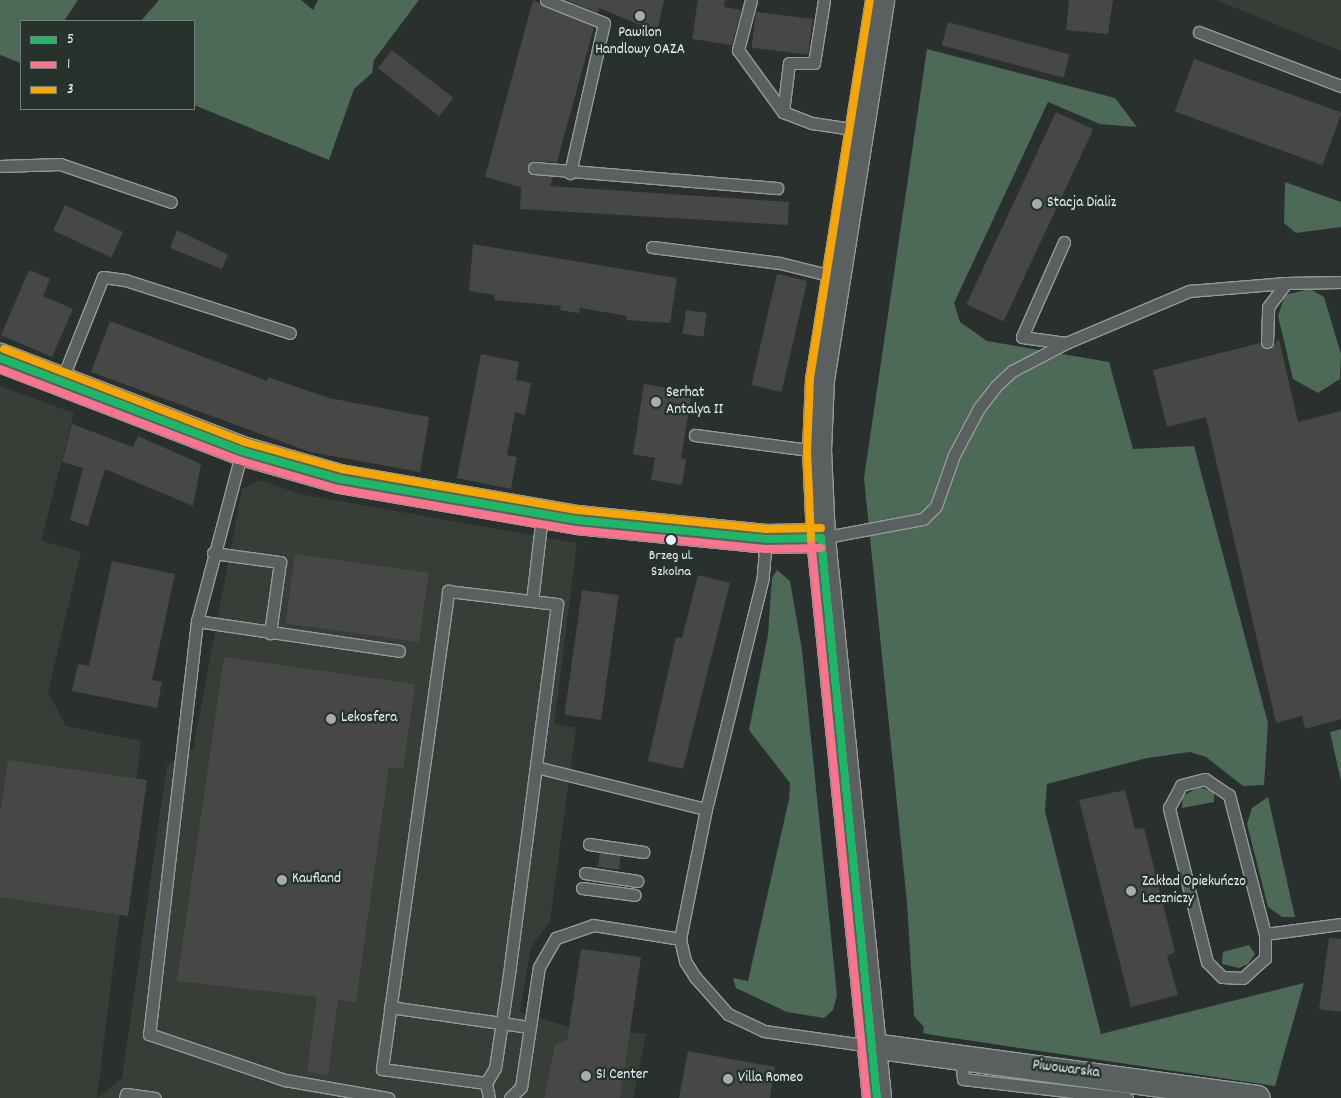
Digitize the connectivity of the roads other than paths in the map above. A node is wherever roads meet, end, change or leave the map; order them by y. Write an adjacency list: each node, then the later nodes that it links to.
1 (546, 0): 11 (lane)
2 (750, 0): 7 (lane)
3 (824, 0): 7 (lane)
4 (880, 0): 8 (main road)
5 (1199, 32): 6 (lane)
6 (1341, 86)
7 (783, 112): 8 (lane)
8 (859, 130): 16 (main road)
9 (0, 166): 13 (lane)
10 (534, 168): 11 (lane)
11 (570, 173): 12 (lane)
12 (777, 188)
13 (170, 202)
14 (1064, 242): 21 (lane)
15 (652, 247): 16 (lane)
16 (838, 277): 25 (main road)
17 (1341, 282): 18 (lane)
18 (1286, 283): 20 (lane); 21 (lane)
19 (290, 333): 23 (lane)
20 (1266, 342)
21 (1066, 343): 29 (lane)
22 (0, 358): 23 (main road)
23 (60, 383): 26 (main road)
24 (695, 436): 25 (lane)
25 (816, 450): 29 (main road)
26 (242, 451): 27 (main road); 30 (lane)
27 (542, 516): 28 (main road); 31 (lane)
28 (766, 538): 29 (main road); 36 (lane)
29 (821, 538): 49 (main road)
30 (213, 553): 32 (lane); 33 (lane)
31 (532, 601): 35 (lane); 46 (lane)
32 (197, 621): 33 (lane); 55 (lane)
33 (270, 634): 34 (lane)
34 (399, 652)
35 (536, 767): 36 (lane); 47 (lane)
36 (706, 809): 45 (lane)
37 (589, 844): 38 (lane)
38 (642, 852)
39 (584, 873): 40 (lane)
40 (637, 881)
41 (582, 888): 42 (lane)
42 (635, 895)
43 (1341, 924): 44 (lane)
44 (1265, 934): 44 (lane)
45 (680, 939): 48 (lane); 49 (lane)
46 (390, 1007): 47 (lane); 51 (lane)
47 (501, 1022): 48 (lane); 51 (lane)
48 (530, 1027): 57 (lane)
49 (873, 1046): 50 (street, Piwowarska); 58 (main road)
50 (961, 1056): 52 (lane); 60 (street, Piwowarska)
51 (486, 1083): 56 (lane)
52 (1064, 1094): 59 (lane)
53 (125, 1098): 54 (lane)
54 (155, 1098)
55 (388, 1098)
56 (489, 1098)
57 (510, 1098)
58 (877, 1098)
59 (1127, 1098)
60 (1258, 1098)

